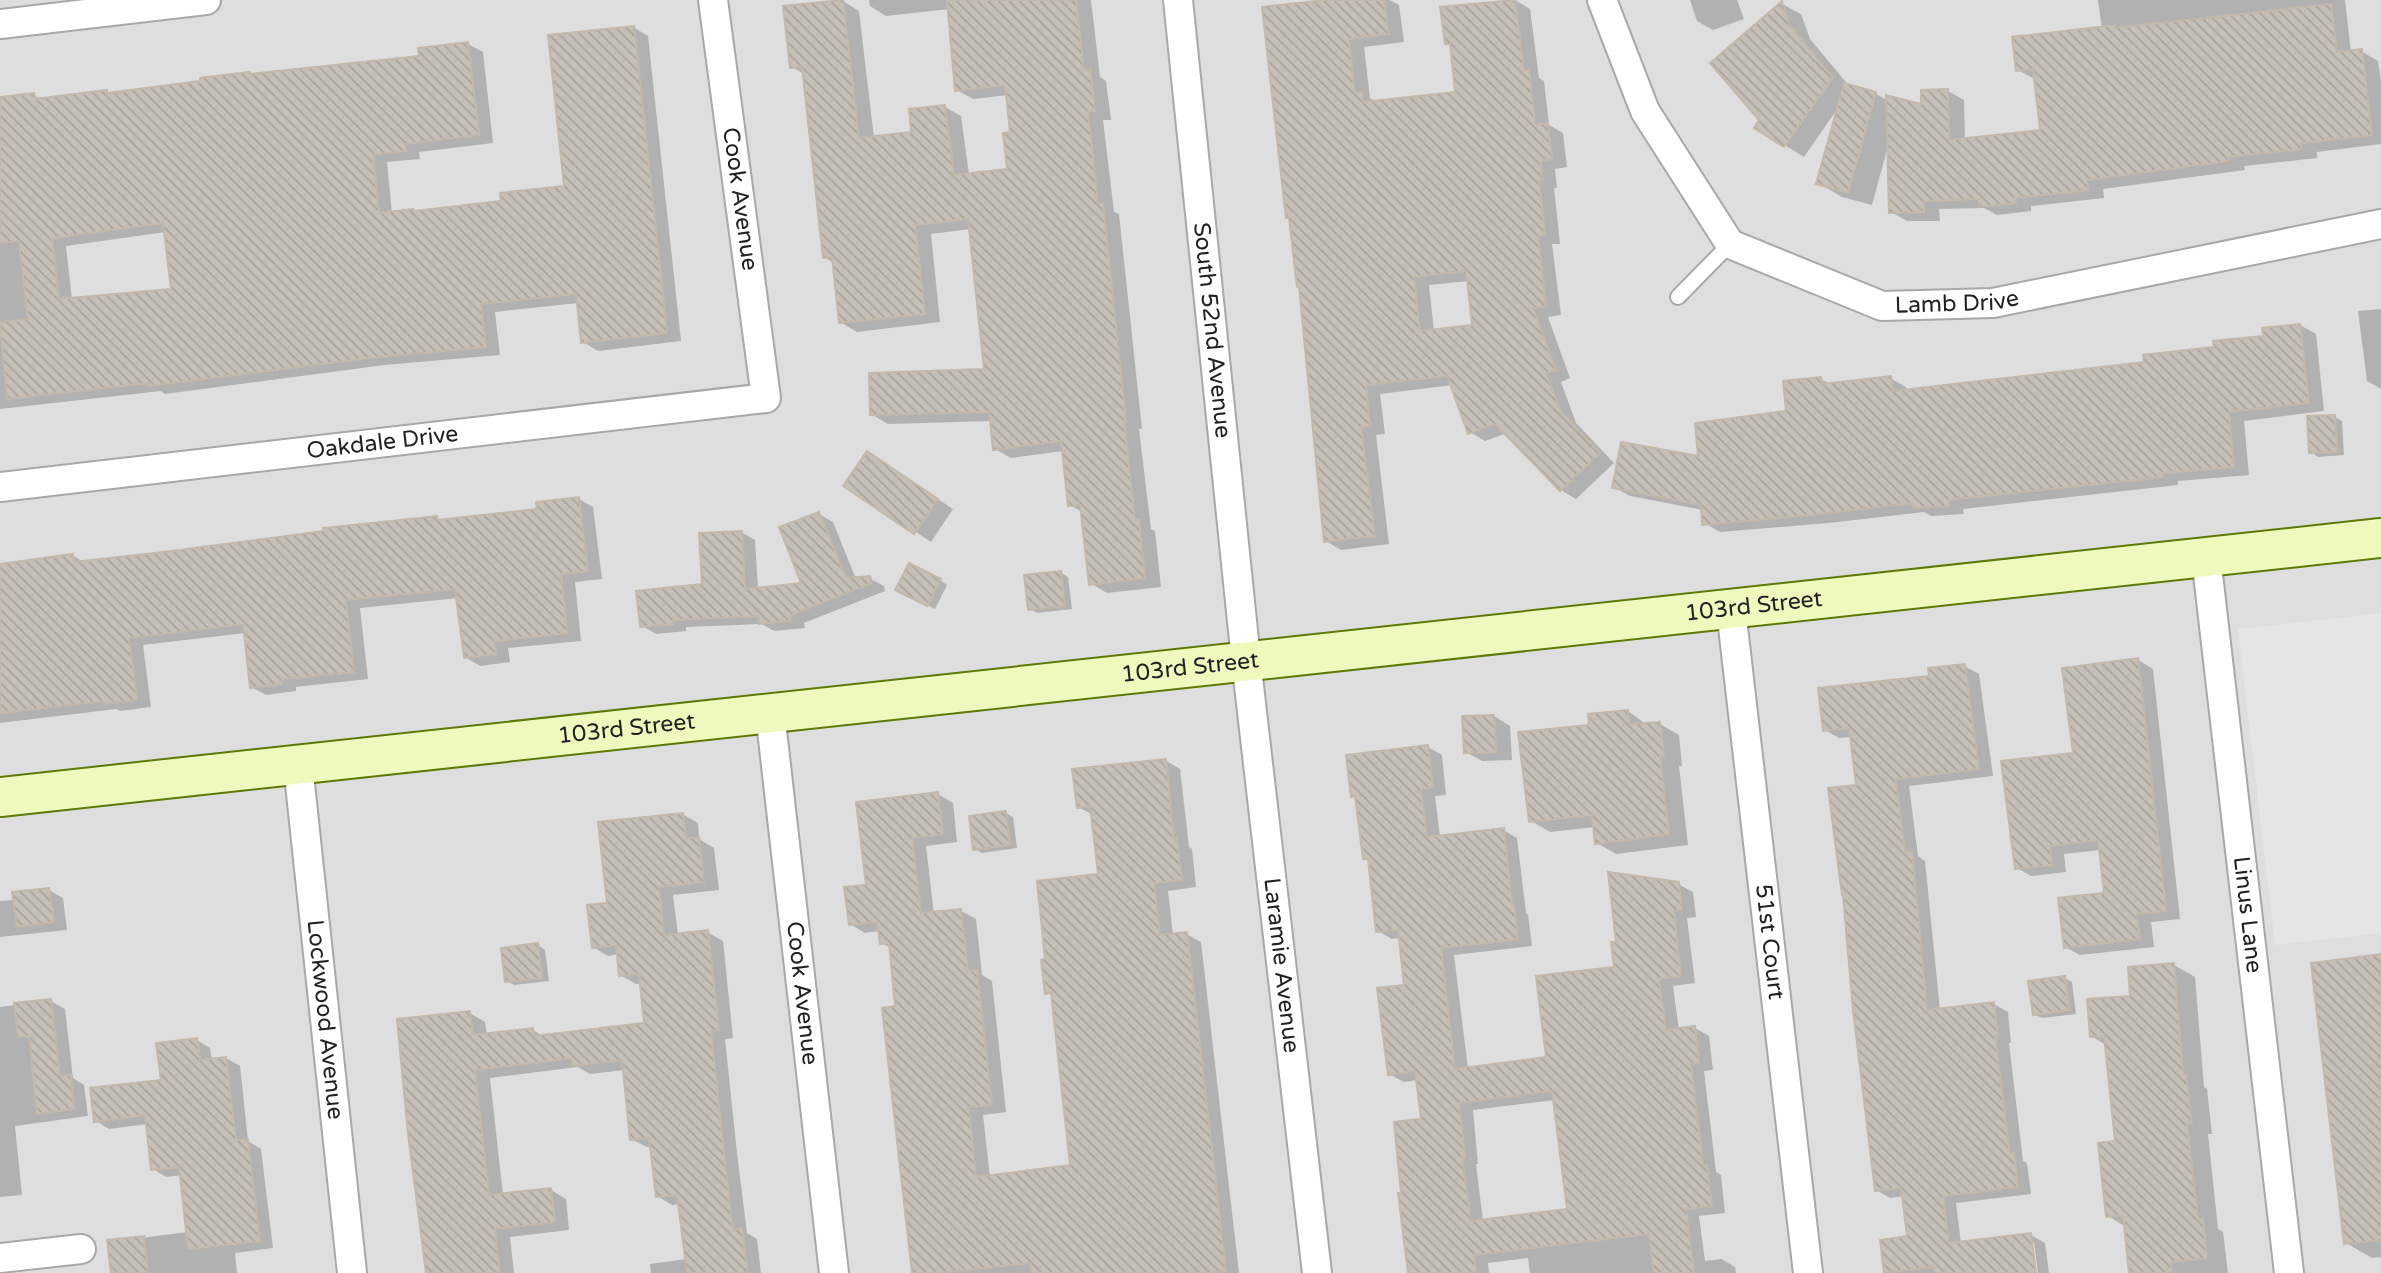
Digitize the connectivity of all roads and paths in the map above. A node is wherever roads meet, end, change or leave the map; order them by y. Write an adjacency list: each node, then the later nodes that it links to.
1 (206, 0): 5 (street)
2 (713, 0): 9 (street, Cook Avenue)
3 (1178, 0): 14 (street, South 52nd Avenue)
4 (1602, 0): 7 (street)
5 (0, 23)
6 (2381, 224): 7 (street, Lamb Drive)
7 (1730, 244): 8 (lane)
8 (1678, 297)
9 (766, 398): 10 (street, Oakdale Drive)
10 (0, 487)
11 (2381, 538): 12 (main road, 103rd Street)
12 (2206, 557): 13 (main road, 103rd Street); 24 (street, Linus Lane)
13 (1731, 610): 14 (main road, 103rd Street); 23 (street, 51st Court)
14 (1246, 660): 15 (main road, 103rd Street); 22 (street, Laramie Avenue)
15 (770, 713): 16 (main road, 103rd Street); 21 (street, Cook Avenue)
16 (298, 765): 17 (main road, 103rd Street); 20 (street, Lockwood Avenue)
17 (0, 797)
18 (81, 1249): 19 (street)
19 (0, 1258)
20 (352, 1273)
21 (834, 1273)
22 (1317, 1273)
23 (1808, 1273)
24 (2290, 1273)

